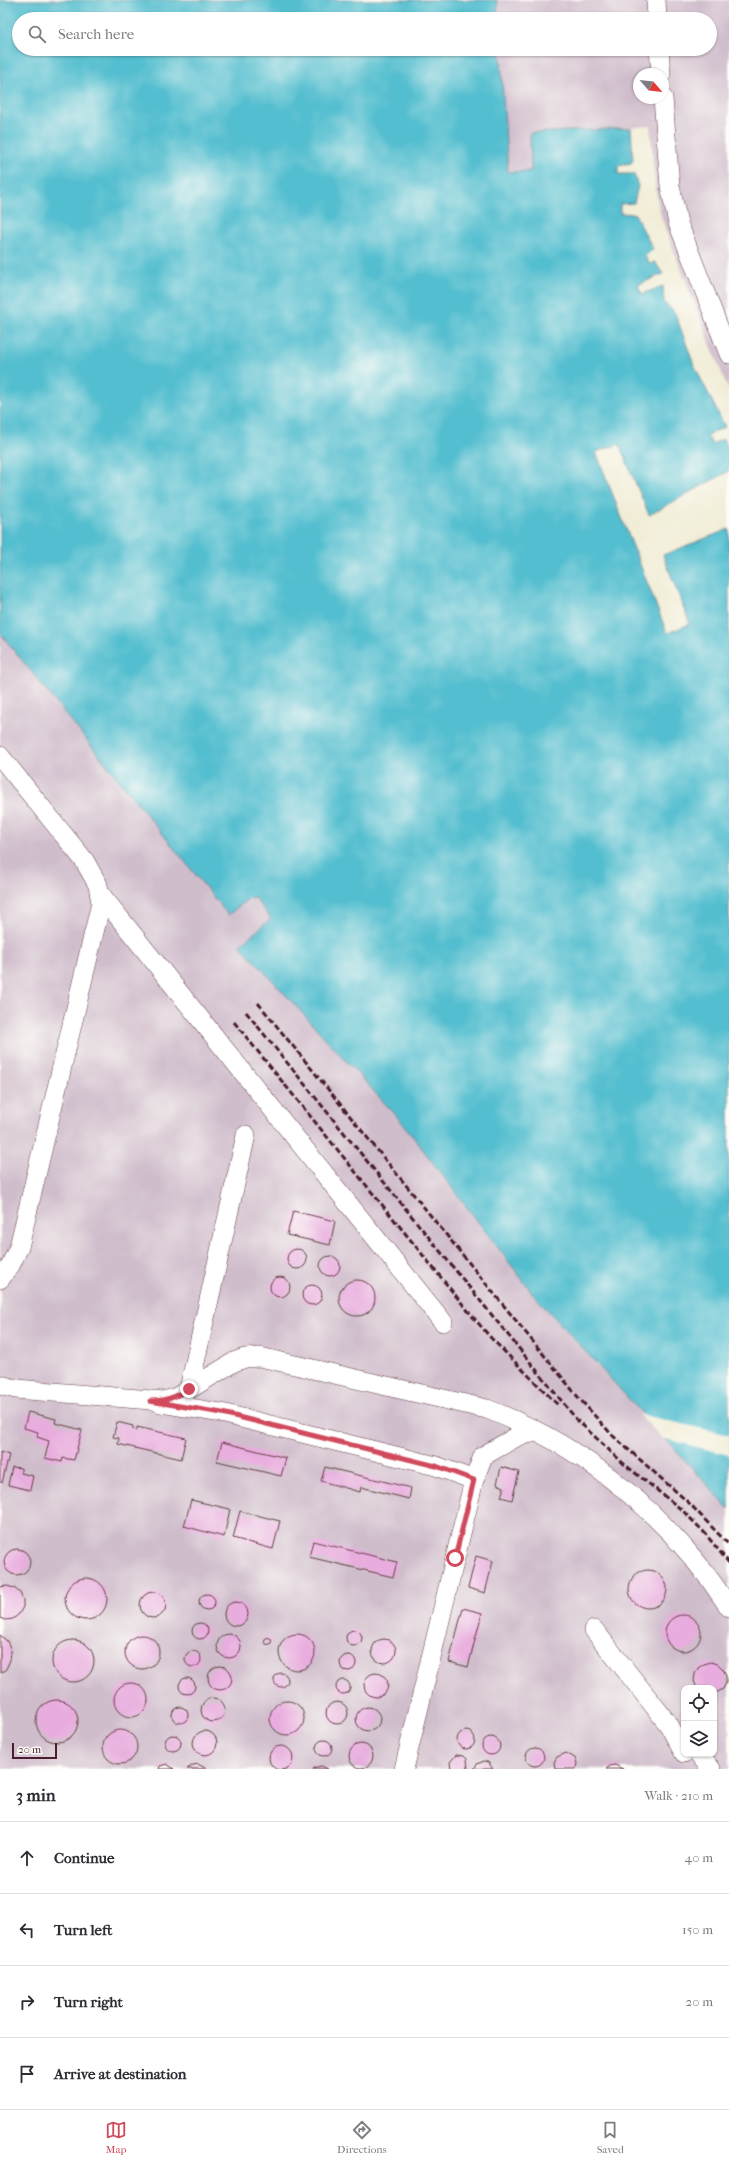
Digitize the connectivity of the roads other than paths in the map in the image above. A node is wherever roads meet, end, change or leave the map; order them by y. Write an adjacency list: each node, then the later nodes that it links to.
1 (656, 0): 2 (lane)
2 (657, 12)
3 (660, 56): 4 (lane)
4 (661, 68)
5 (663, 104): 6 (lane)
6 (729, 354)
7 (0, 756): 8 (lane)
8 (101, 895): 10 (lane); 11 (lane)
9 (246, 1135): 13 (lane)
10 (0, 1279)
11 (443, 1322)
12 (0, 1385): 14 (lane)
13 (189, 1389): 14 (lane); 15 (lane)
14 (150, 1401): 16 (lane)
15 (537, 1432): 16 (lane); 17 (lane)
16 (474, 1480): 24 (lane)
17 (729, 1607)
18 (594, 1630): 19 (lane)
19 (669, 1724): 20 (lane); 21 (lane)
20 (681, 1735)
21 (681, 1748)
22 (686, 1757): 25 (lane)
23 (701, 1757): 26 (lane)
24 (404, 1769)
25 (696, 1769)
26 (710, 1769)

